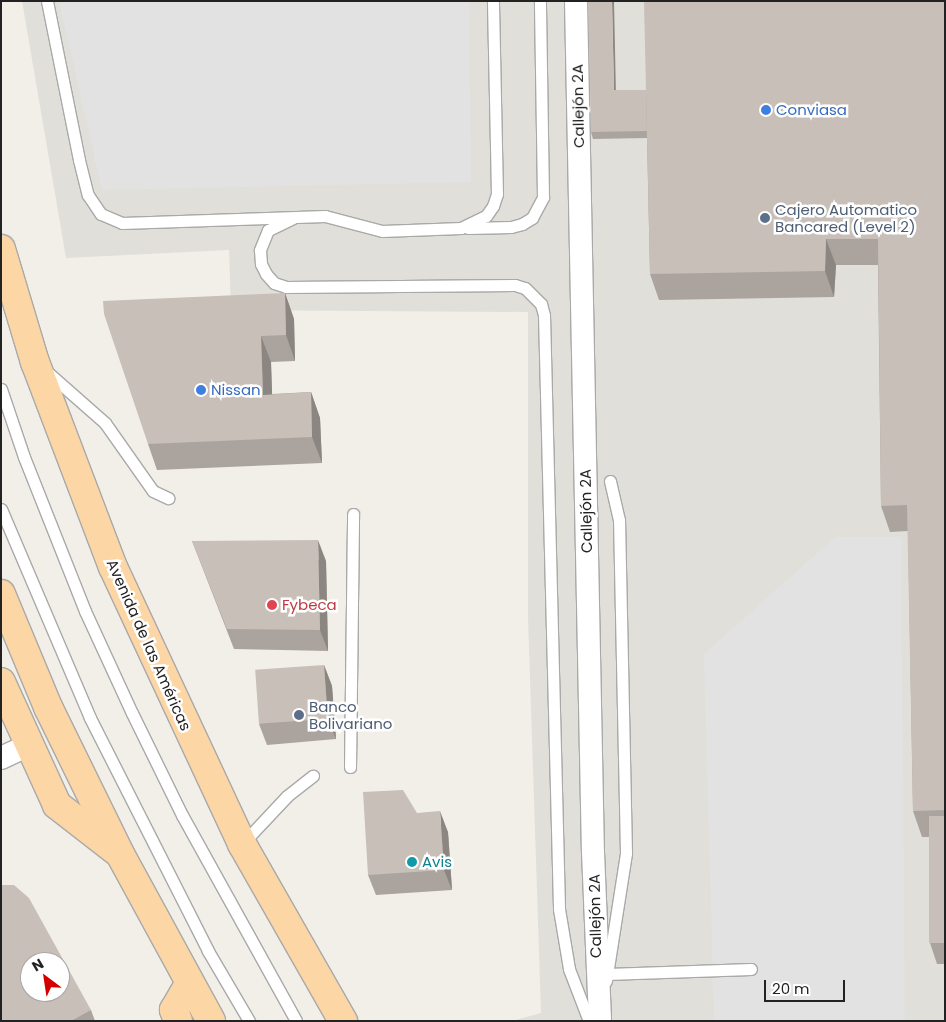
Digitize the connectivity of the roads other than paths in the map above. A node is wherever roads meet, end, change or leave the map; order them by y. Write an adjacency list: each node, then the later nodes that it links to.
1 (47, 1): 5 (lane)
2 (493, 1): 6 (lane)
3 (540, 1): 6 (lane)
4 (576, 1): 26 (street, Callejón 2A)
5 (293, 218): 6 (lane); 26 (lane)
6 (461, 228)
7 (1, 249): 8 (main road, Avenida de las Américas)
8 (35, 362): 11 (lane); 20 (main road, Avenida de las Américas)
9 (1, 389): 29 (lane)
10 (610, 481): 23 (lane)
11 (168, 498)
12 (1, 509): 28 (lane)
13 (353, 514): 18 (lane)
14 (1, 594): 21 (main road)
15 (1, 682): 16 (main road)
16 (29, 745): 17 (street); 21 (main road)
17 (1, 758)
18 (350, 767)
19 (314, 776): 20 (lane)
20 (242, 844): 30 (main road, Avenida de las Américas)
21 (120, 854): 24 (main road)
22 (751, 969): 23 (lane)
23 (607, 974): 26 (lane)
24 (188, 984): 25 (main road); 27 (main road)
25 (175, 1020)
26 (596, 1020)
27 (210, 1021)
28 (249, 1021)
29 (296, 1021)
30 (343, 1021)

